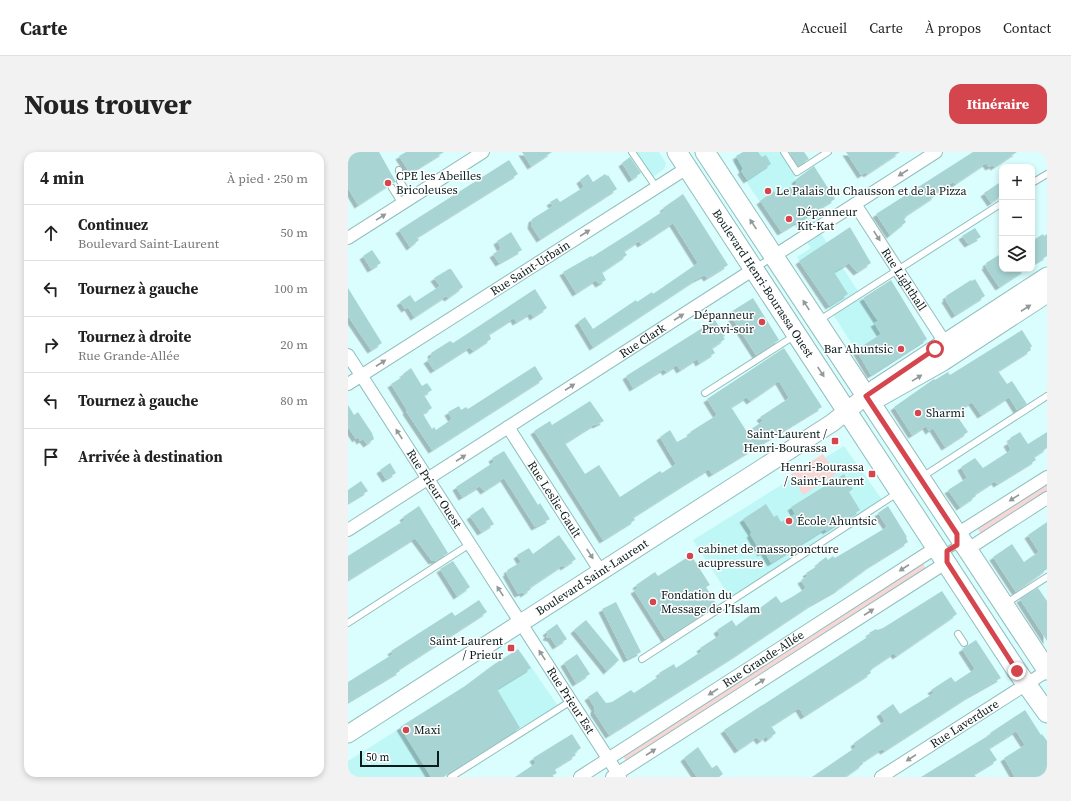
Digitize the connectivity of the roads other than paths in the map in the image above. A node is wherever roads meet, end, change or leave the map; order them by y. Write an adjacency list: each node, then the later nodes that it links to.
1 (483, 152): 13 (street)
2 (632, 152): 11 (lane)
3 (677, 152): 7 (main road, Boulevard Henri-Bourassa Ouest)
4 (784, 152): 5 (lane)
5 (828, 152)
6 (936, 152): 14 (street, Rue Clark, one-way to 14)
7 (701, 158): 11 (street, Rue Saint-Urbain); 17 (main road, Boulevard Henri-Bourassa Ouest, one-way to 7); 18 (main road, Boulevard Henri-Bourassa Ouest)
8 (398, 170): 13 (lane)
9 (1047, 174): 10 (lane)
10 (1035, 182)
11 (656, 187): 26 (street, Rue Saint-Urbain, one-way to 11)
12 (392, 188): 13 (lane)
13 (406, 201): 16 (street, one-way to 13)
14 (855, 204): 17 (street, Rue Clark); 19 (street, Rue Lighthall, one-way to 19)
15 (999, 205): 19 (lane)
16 (348, 238)
17 (774, 256): 18 (lane, Rue Clark); 22 (main road, Boulevard Henri-Bourassa Ouest, one-way to 17)
18 (754, 269): 23 (main road, Boulevard Henri-Bourassa Ouest); 32 (street, Rue Clark, one-way to 18)
19 (898, 270): 22 (lane); 24 (street, Rue Lighthall)
20 (1047, 276): 24 (main road, Boulevard Saint-Laurent)
21 (1047, 294): 24 (main road, Boulevard Saint-Laurent, one-way to 21)
22 (817, 322): 30 (main road, Boulevard Henri-Bourassa Ouest)
23 (797, 335): 28 (lane); 31 (main road, Boulevard Henri-Bourassa Ouest, one-way to 31)
24 (948, 349): 30 (main road, Boulevard Saint-Laurent)
25 (348, 355): 26 (street, Rue Prieur Ouest)
26 (362, 375): 27 (street, Rue Saint-Urbain); 34 (street, Rue Prieur Ouest, one-way to 26)
27 (348, 384)
28 (704, 394)
29 (1047, 396): 35 (lane)
30 (868, 399): 31 (main road, Boulevard Saint-Laurent); 35 (main road, Boulevard Henri-Bourassa Ouest)
31 (844, 415): 36 (main road, Boulevard Henri-Bourassa Ouest); 42 (main road, Boulevard Saint-Laurent)
32 (508, 427): 34 (street, Rue Clark, one-way to 32); 42 (street, Rue Leslie-Gault, one-way to 42)
33 (1047, 477): 39 (street, Rue Grande-Allée, one-way to 39)
34 (428, 478): 38 (street, Rue Clark); 40 (street, Rue Prieur Ouest)
35 (920, 478): 39 (main road, Boulevard Henri-Bourassa Ouest)
36 (900, 492): 41 (main road, Boulevard Henri-Bourassa Ouest); 49 (lane)
37 (1047, 498): 39 (street, Rue Grande-Allée)
38 (348, 530)
39 (961, 543): 41 (lane, Rue Grande-Allée); 44 (main road, Boulevard Henri-Bourassa Ouest)
40 (470, 544): 45 (lane); 46 (street, Rue Prieur Ouest, one-way to 40)
41 (944, 554): 51 (main road, Boulevard Henri-Bourassa Ouest); 55 (street, Rue Grande-Allée, one-way to 55); 56 (street, Rue Grande-Allée, one-way to 41)
42 (601, 572): 46 (main road, Boulevard Saint-Laurent)
43 (1047, 577): 44 (lane)
44 (1004, 605): 50 (main road, Boulevard Henri-Bourassa Ouest)
45 (348, 623)
46 (521, 623): 52 (street, Rue Prieur Est, one-way to 46); 54 (main road, Boulevard Saint-Laurent)
47 (958, 634): 48 (lane)
48 (964, 643)
49 (642, 659)
50 (1047, 670): 51 (street, Rue Laverdure)
51 (1026, 684): 53 (main road, Boulevard Henri-Bourassa Ouest); 59 (street, Rue Laverdure, one-way to 59)
52 (571, 701): 55 (street, Rue Prieur Est); 57 (lane)
53 (1047, 713)
54 (348, 734)
55 (608, 759): 56 (street, Rue Prieur Est); 58 (street, Rue Grande-Allée)
56 (617, 776)
57 (451, 777)
58 (580, 777)
59 (881, 777)

